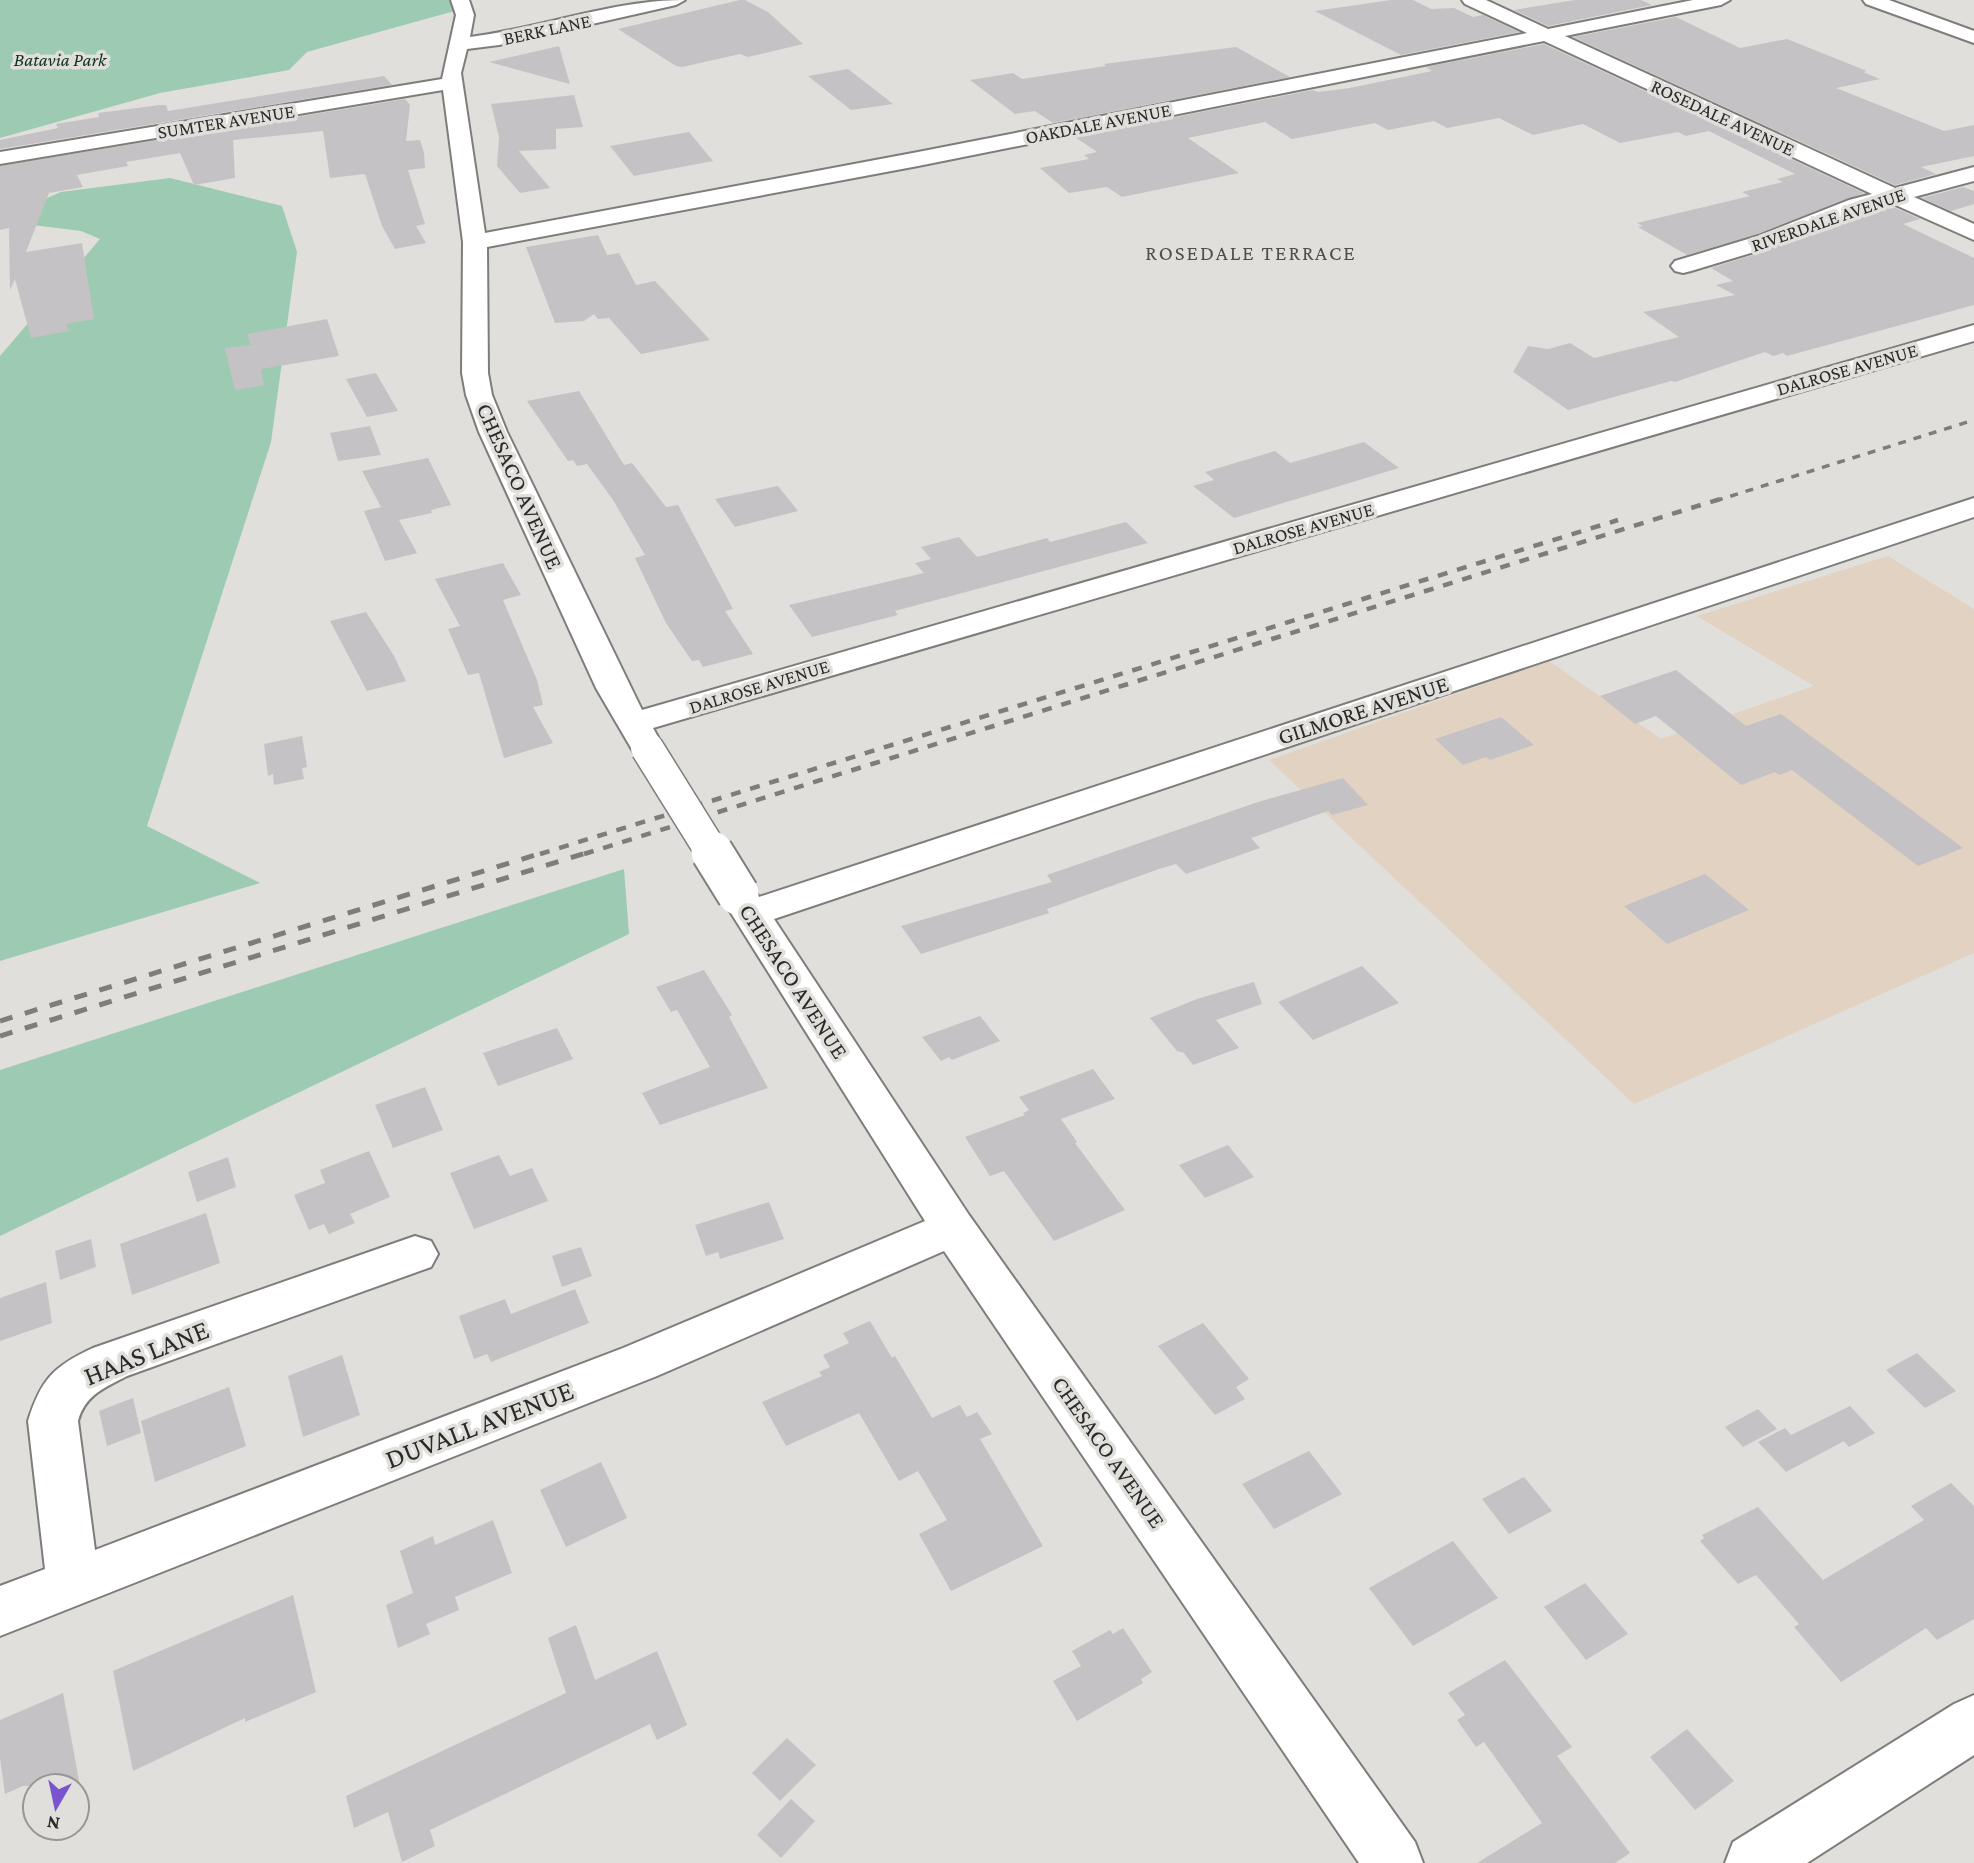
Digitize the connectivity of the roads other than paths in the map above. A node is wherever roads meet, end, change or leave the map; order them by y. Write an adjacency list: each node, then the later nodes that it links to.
1 (460, 0): 8 (street, CHESACO AVENUE)
2 (676, 0): 8 (street, BERK LANE)
3 (1471, 0): 6 (street, ROSEDALE AVENUE)
4 (1721, 0): 6 (street, OAKDALE AVENUE)
5 (1872, 0): 7 (street)
6 (1547, 35): 12 (street, ROSEDALE AVENUE); 14 (street, OAKDALE AVENUE)
7 (1974, 37)
8 (457, 44): 9 (street, CHESACO AVENUE)
9 (452, 83): 10 (street, SUMTER AVENUE); 14 (street, CHESACO AVENUE)
10 (0, 158)
11 (1974, 174): 12 (street, RIVERDALE AVENUE)
12 (1889, 195): 13 (street, ROSEDALE AVENUE); 15 (street, RIVERDALE AVENUE)
13 (1974, 233)
14 (475, 242): 18 (street, CHESACO AVENUE)
15 (1683, 266)
16 (1974, 334): 18 (street, DALROSE AVENUE)
17 (1974, 508): 19 (street, GILMORE AVENUE)
18 (640, 735): 19 (street, CHESACO AVENUE, bridge)
19 (745, 904): 20 (street, CHESACO AVENUE)
20 (953, 1228): 22 (street, DUVALL AVENUE); 25 (street, CHESACO AVENUE)
21 (415, 1254): 22 (street, HAAS LANE)
22 (73, 1582): 23 (street, DUVALL AVENUE)
23 (0, 1611)
24 (1974, 1723): 26 (street)
25 (1394, 1863)
26 (1754, 1863)

